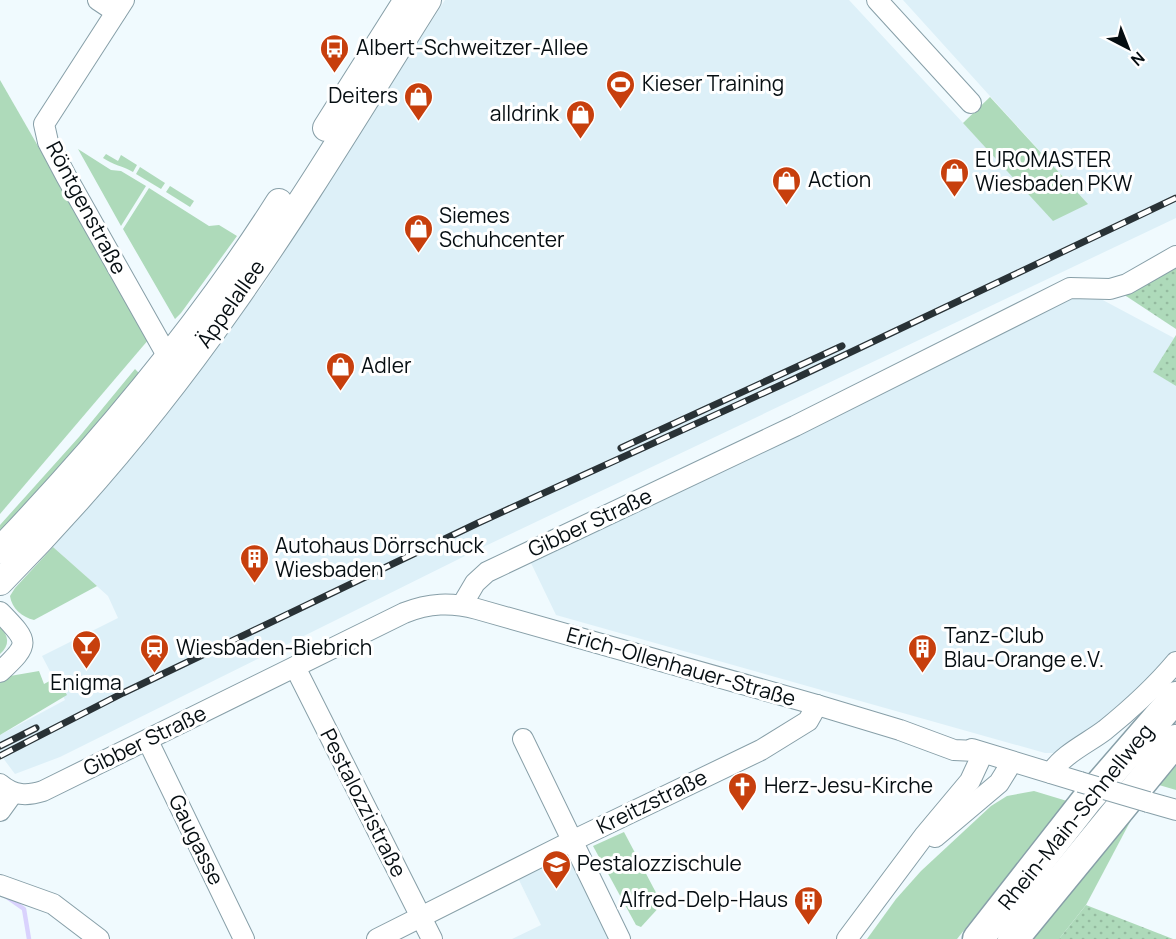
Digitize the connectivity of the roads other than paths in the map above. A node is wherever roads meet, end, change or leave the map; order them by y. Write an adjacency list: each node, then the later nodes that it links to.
1 (98, 0): 5 (street)
2 (407, 0): 8 (main road, Äppelallee)
3 (428, 0): 10 (main road, Äppelallee)
4 (877, 0): 6 (street)
5 (120, 6): 8 (street, Röntgenstraße)
6 (971, 103)
7 (1176, 256): 11 (street, Gibber Straße)
8 (168, 357): 9 (main road, Äppelallee)
9 (0, 550)
10 (0, 582)
11 (462, 605): 14 (street, Gibber Straße); 17 (street, Erich-Ollenhauer-Straße)
12 (0, 612): 15 (street)
13 (1176, 662): 23 (street)
14 (295, 667): 20 (street, Gibber Straße); 30 (street, Pestalozzistraße)
15 (0, 672)
16 (1176, 697): 37 (highway, Rhein-Main-Schnellweg)
17 (817, 705): 21 (street, Erich-Ollenhauer-Straße); 27 (street, Kreitzstraße)
18 (524, 739): 27 (street)
19 (1176, 740): 38 (highway, Rhein-Main-Schnellweg)
20 (147, 741): 24 (street, Gibber Straße); 32 (street, Gaugasse)
21 (980, 752): 22 (street, Erich-Ollenhauer-Straße); 28 (street)
22 (1012, 762): 23 (street, Erich-Ollenhauer-Straße); 28 (street)
23 (1051, 773): 25 (street, Erich-Ollenhauer-Straße, bridge)
24 (6, 789): 26 (street, Gibber Straße)
25 (1176, 810)
26 (0, 811)
27 (574, 840): 30 (street, Kreitzstraße); 35 (street)
28 (903, 865): 36 (street)
29 (0, 885): 31 (street)
30 (421, 918): 33 (street, Kreitzstraße); 34 (street, Pestalozzistraße)
31 (99, 939)
32 (244, 939)
33 (377, 939)
34 (432, 939)
35 (620, 939)
36 (847, 939)
37 (978, 939)
38 (1013, 939)

